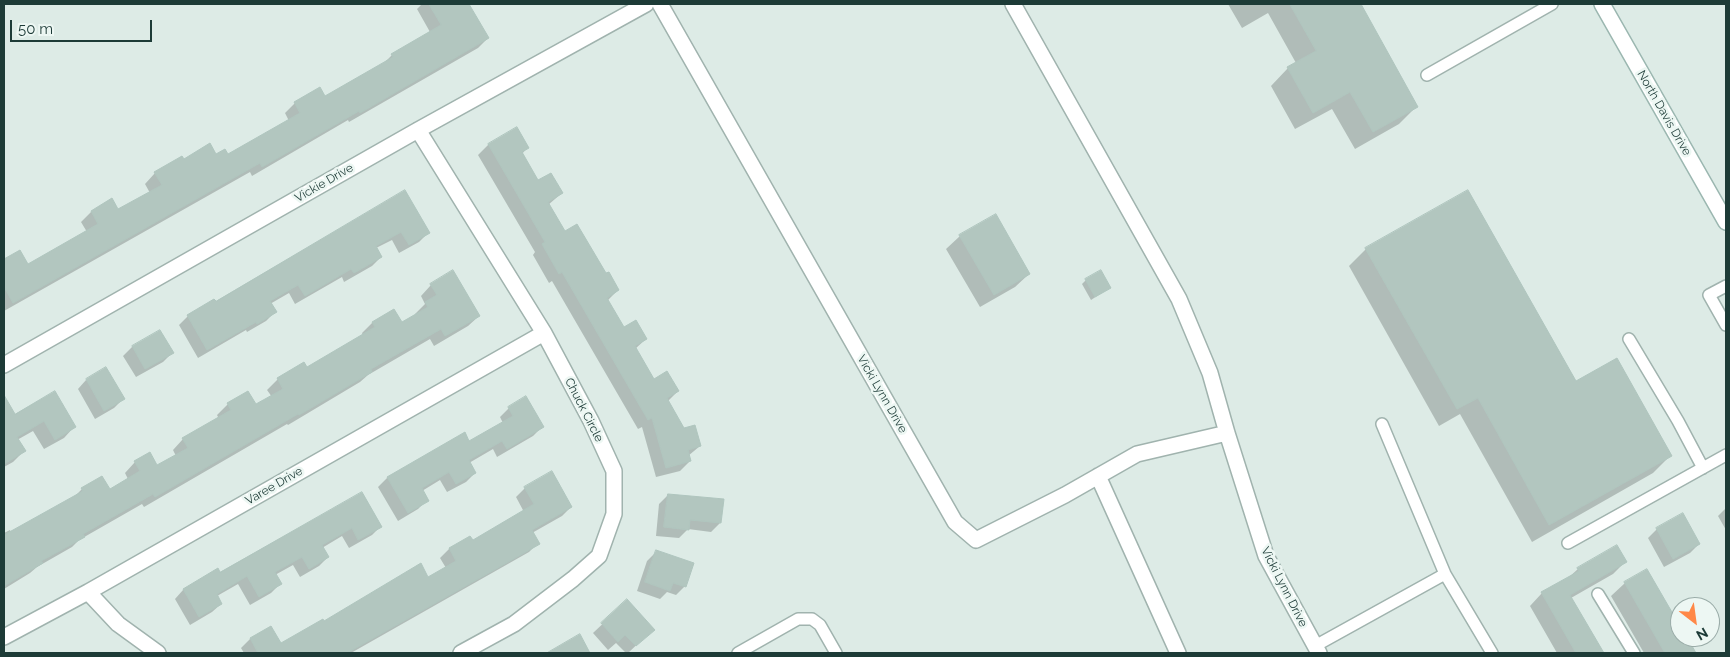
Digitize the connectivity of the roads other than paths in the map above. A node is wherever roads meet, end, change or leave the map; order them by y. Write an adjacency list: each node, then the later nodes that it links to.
1 (646, 4): 7 (street, Vickie Drive)
2 (660, 4): 18 (street, Vicki Lynn Drive)
3 (1013, 4): 15 (street, Vicki Lynn Drive)
4 (1552, 4): 6 (lane)
5 (1602, 4): 8 (street, North Davis Drive)
6 (1427, 75)
7 (418, 130): 11 (street, Chuck Circle); 13 (street, Vickie Drive)
8 (1726, 222)
9 (1726, 286): 10 (lane)
10 (1726, 325)
11 (544, 334): 21 (street, Varee Drive); 26 (street, Chuck Circle)
12 (1630, 339): 17 (lane)
13 (4, 365)
14 (1382, 424): 20 (lane)
15 (1227, 432): 18 (street, Vicki Lynn Drive); 24 (street, Vicki Lynn Drive)
16 (1726, 454): 17 (lane)
17 (1703, 468): 19 (lane)
18 (1098, 476): 29 (street)
19 (1568, 543)
20 (1445, 574): 24 (lane); 30 (lane)
21 (88, 592): 23 (street, Varee Drive); 25 (street)
22 (1598, 594): 31 (lane)
23 (4, 638)
24 (1312, 651)
25 (158, 653)
26 (461, 653)
27 (738, 653): 28 (lane)
28 (836, 653)
29 (1178, 653)
30 (1492, 653)
31 (1634, 653)

